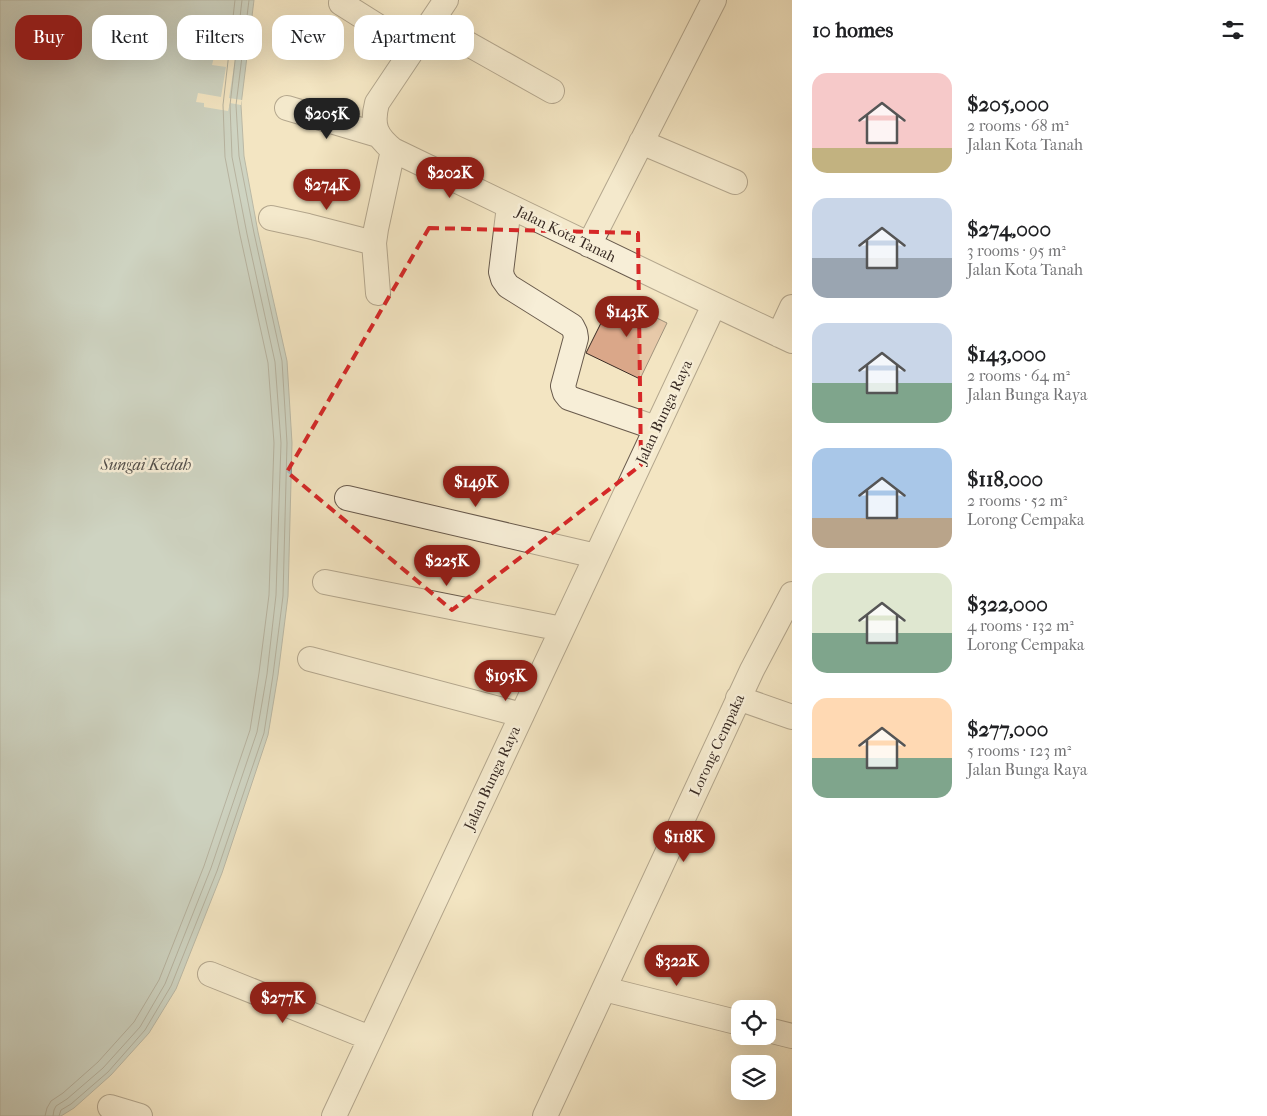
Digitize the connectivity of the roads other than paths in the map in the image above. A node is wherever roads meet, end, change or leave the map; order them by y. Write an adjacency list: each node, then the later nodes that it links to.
1 (446, 0): 5 (street)
2 (714, 0): 10 (street)
3 (341, 3): 4 (street)
4 (360, 15)
5 (436, 15)
6 (474, 47): 8 (street)
7 (407, 60): 11 (street)
8 (552, 91)
9 (287, 108): 11 (street, Jalan Kota Tanah)
10 (641, 142): 12 (street); 16 (street)
11 (386, 143): 13 (street, Jalan Kota Tanah); 15 (street)
12 (736, 182)
13 (509, 206): 16 (street, Jalan Kota Tanah); 21 (street)
14 (271, 218): 15 (street)
15 (374, 243): 17 (street)
16 (589, 245): 18 (street, Jalan Kota Tanah)
17 (378, 293)
18 (714, 305): 20 (street, Jalan Kota Tanah); 21 (street, Jalan Bunga Raya)
19 (792, 307): 20 (street)
20 (786, 338)
21 (656, 428): 23 (street, Jalan Bunga Raya)
22 (347, 498): 23 (street)
23 (596, 556): 26 (street, Jalan Bunga Raya)
24 (325, 582): 26 (street)
25 (792, 594): 28 (street, Lorong Cempaka)
26 (562, 630): 29 (street, Jalan Bunga Raya)
27 (310, 659): 29 (street)
28 (738, 698): 30 (street); 32 (street, Lorong Cempaka)
29 (522, 715): 36 (street, Jalan Bunga Raya)
30 (792, 718)
31 (210, 974): 36 (street)
32 (604, 989): 33 (street); 40 (street, Lorong Cempaka)
33 (731, 1021)
34 (776, 1032): 35 (street)
35 (792, 1036)
36 (370, 1038): 39 (street, Jalan Bunga Raya)
37 (110, 1107): 38 (street)
38 (140, 1116)
39 (334, 1116)
40 (545, 1116)

